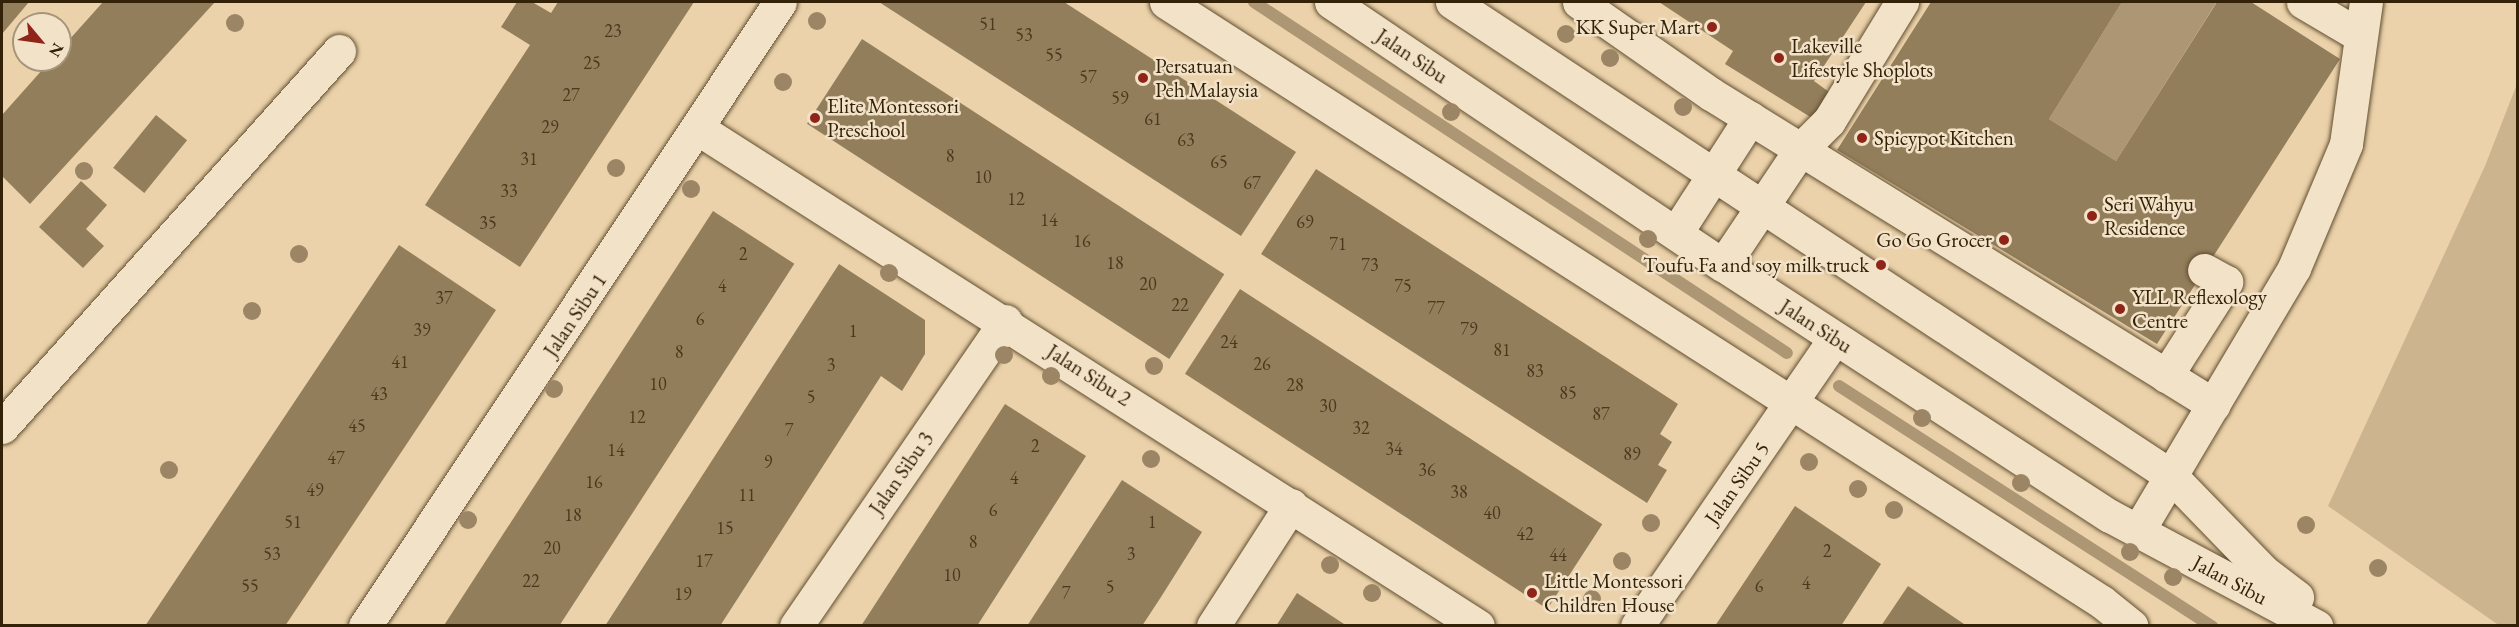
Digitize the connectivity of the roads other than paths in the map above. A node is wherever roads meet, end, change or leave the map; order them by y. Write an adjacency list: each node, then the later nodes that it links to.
1 (780, 2): 12 (street, Jalan Sibu 1)
2 (1166, 2): 22 (street)
3 (1331, 2): 16 (street, Jalan Sibu)
4 (1452, 2): 14 (street, Jalan Sibu)
5 (1579, 2): 11 (street)
6 (1902, 2): 13 (street)
7 (2303, 2): 9 (street)
8 (2366, 2): 9 (street)
9 (2359, 35): 23 (street)
10 (339, 51): 24 (street)
11 (1750, 118): 13 (street); 14 (street)
12 (697, 128): 19 (street, Jalan Sibu 2); 29 (street, Jalan Sibu 1)
13 (1800, 150): 15 (street); 21 (street)
14 (1716, 173): 15 (street, Jalan Sibu); 16 (street)
15 (1764, 206): 17 (street); 25 (street, Jalan Sibu)
16 (1676, 233): 17 (street, Jalan Sibu)
17 (1723, 265): 20 (street, Jalan Sibu)
18 (2204, 270): 21 (street)
19 (1006, 321): 26 (street, Jalan Sibu 2); 30 (street, Jalan Sibu 3)
20 (1834, 338): 22 (street, Jalan Sibu 5); 27 (street, Jalan Sibu)
21 (2166, 376): 23 (street)
22 (1791, 405): 28 (street); 33 (street, Jalan Sibu 5)
23 (2214, 405): 25 (street)
24 (2, 427)
25 (2171, 476): 27 (street); 36 (street, Jalan Sibu)
26 (1291, 505): 31 (street); 32 (street, Jalan Sibu 2)
27 (2138, 531): 35 (street, Jalan Sibu)
28 (2094, 614): 34 (street)
29 (365, 626)
30 (796, 626)
31 (1213, 626)
32 (1478, 626)
33 (1637, 626)
34 (2132, 626)
35 (2316, 626)
36 (2334, 626)

